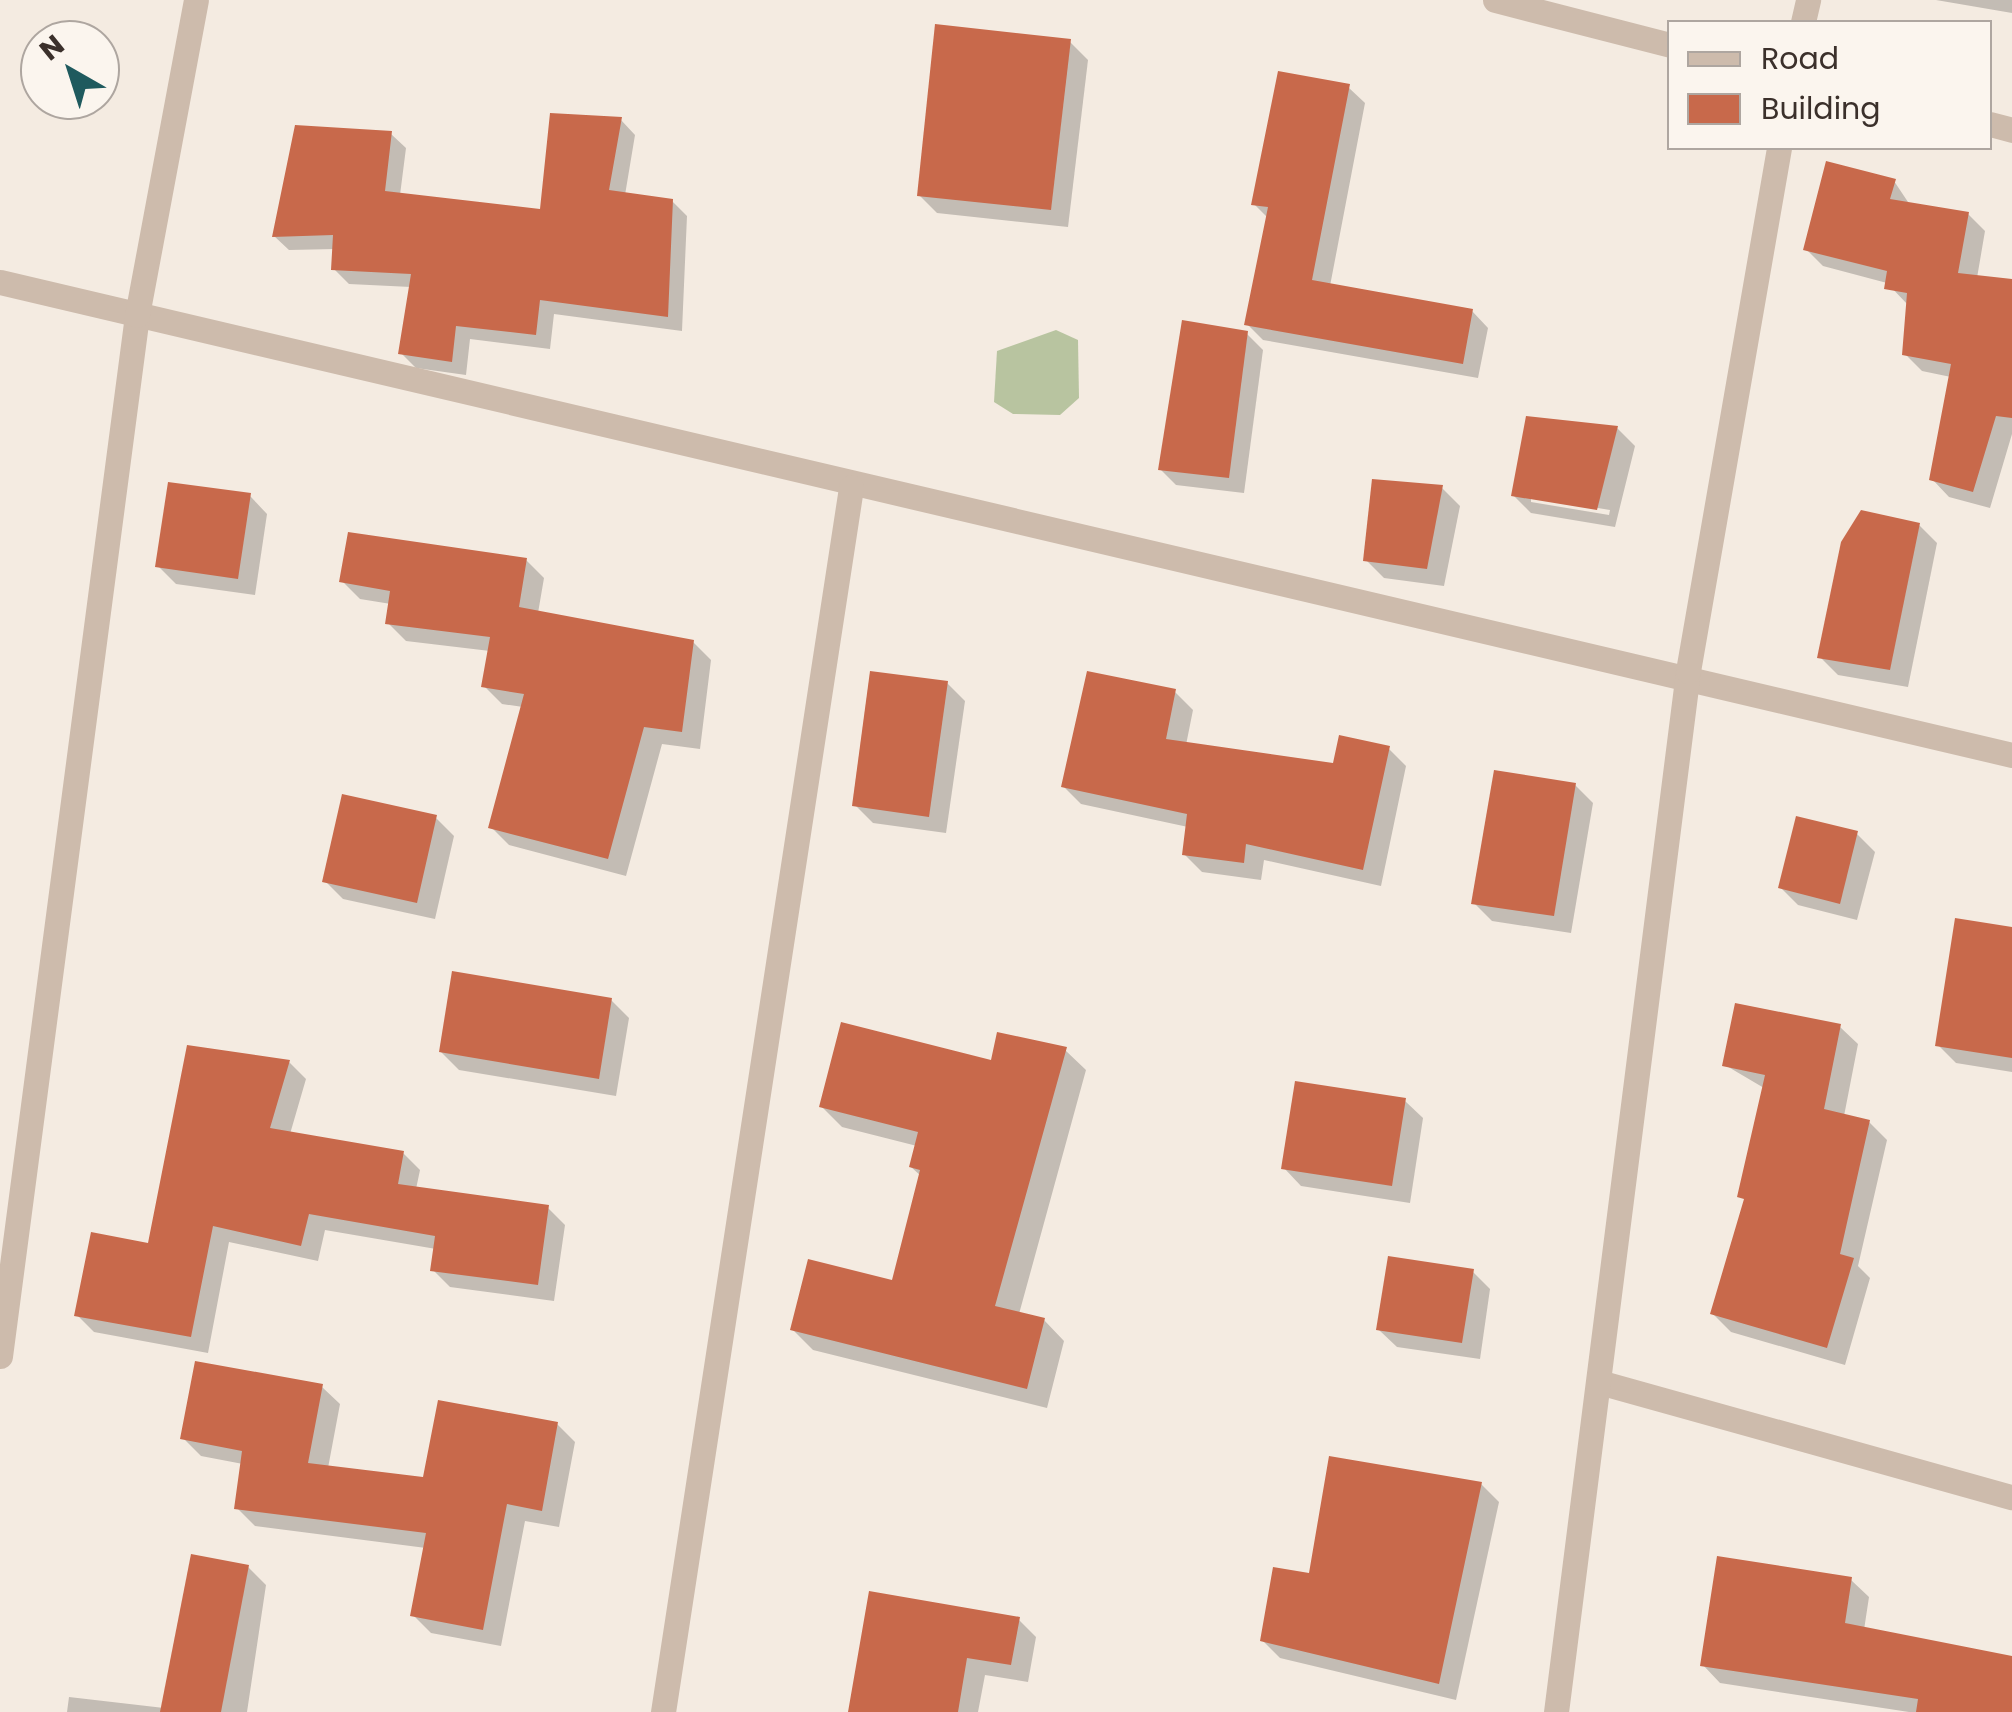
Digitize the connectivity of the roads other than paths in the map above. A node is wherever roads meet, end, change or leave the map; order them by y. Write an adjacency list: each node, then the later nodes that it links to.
1 (196, 0): 6 (street)
2 (1495, 0): 3 (street)
3 (1667, 43)
4 (1779, 150): 8 (street)
5 (0, 282): 6 (street)
6 (137, 315): 7 (street); 10 (street)
7 (851, 487): 8 (street); 13 (street)
8 (1688, 672): 9 (street); 11 (street)
9 (2012, 754)
10 (0, 1356)
11 (1599, 1382): 12 (street); 14 (street)
12 (2012, 1497)
13 (663, 1712)
14 (1556, 1712)

